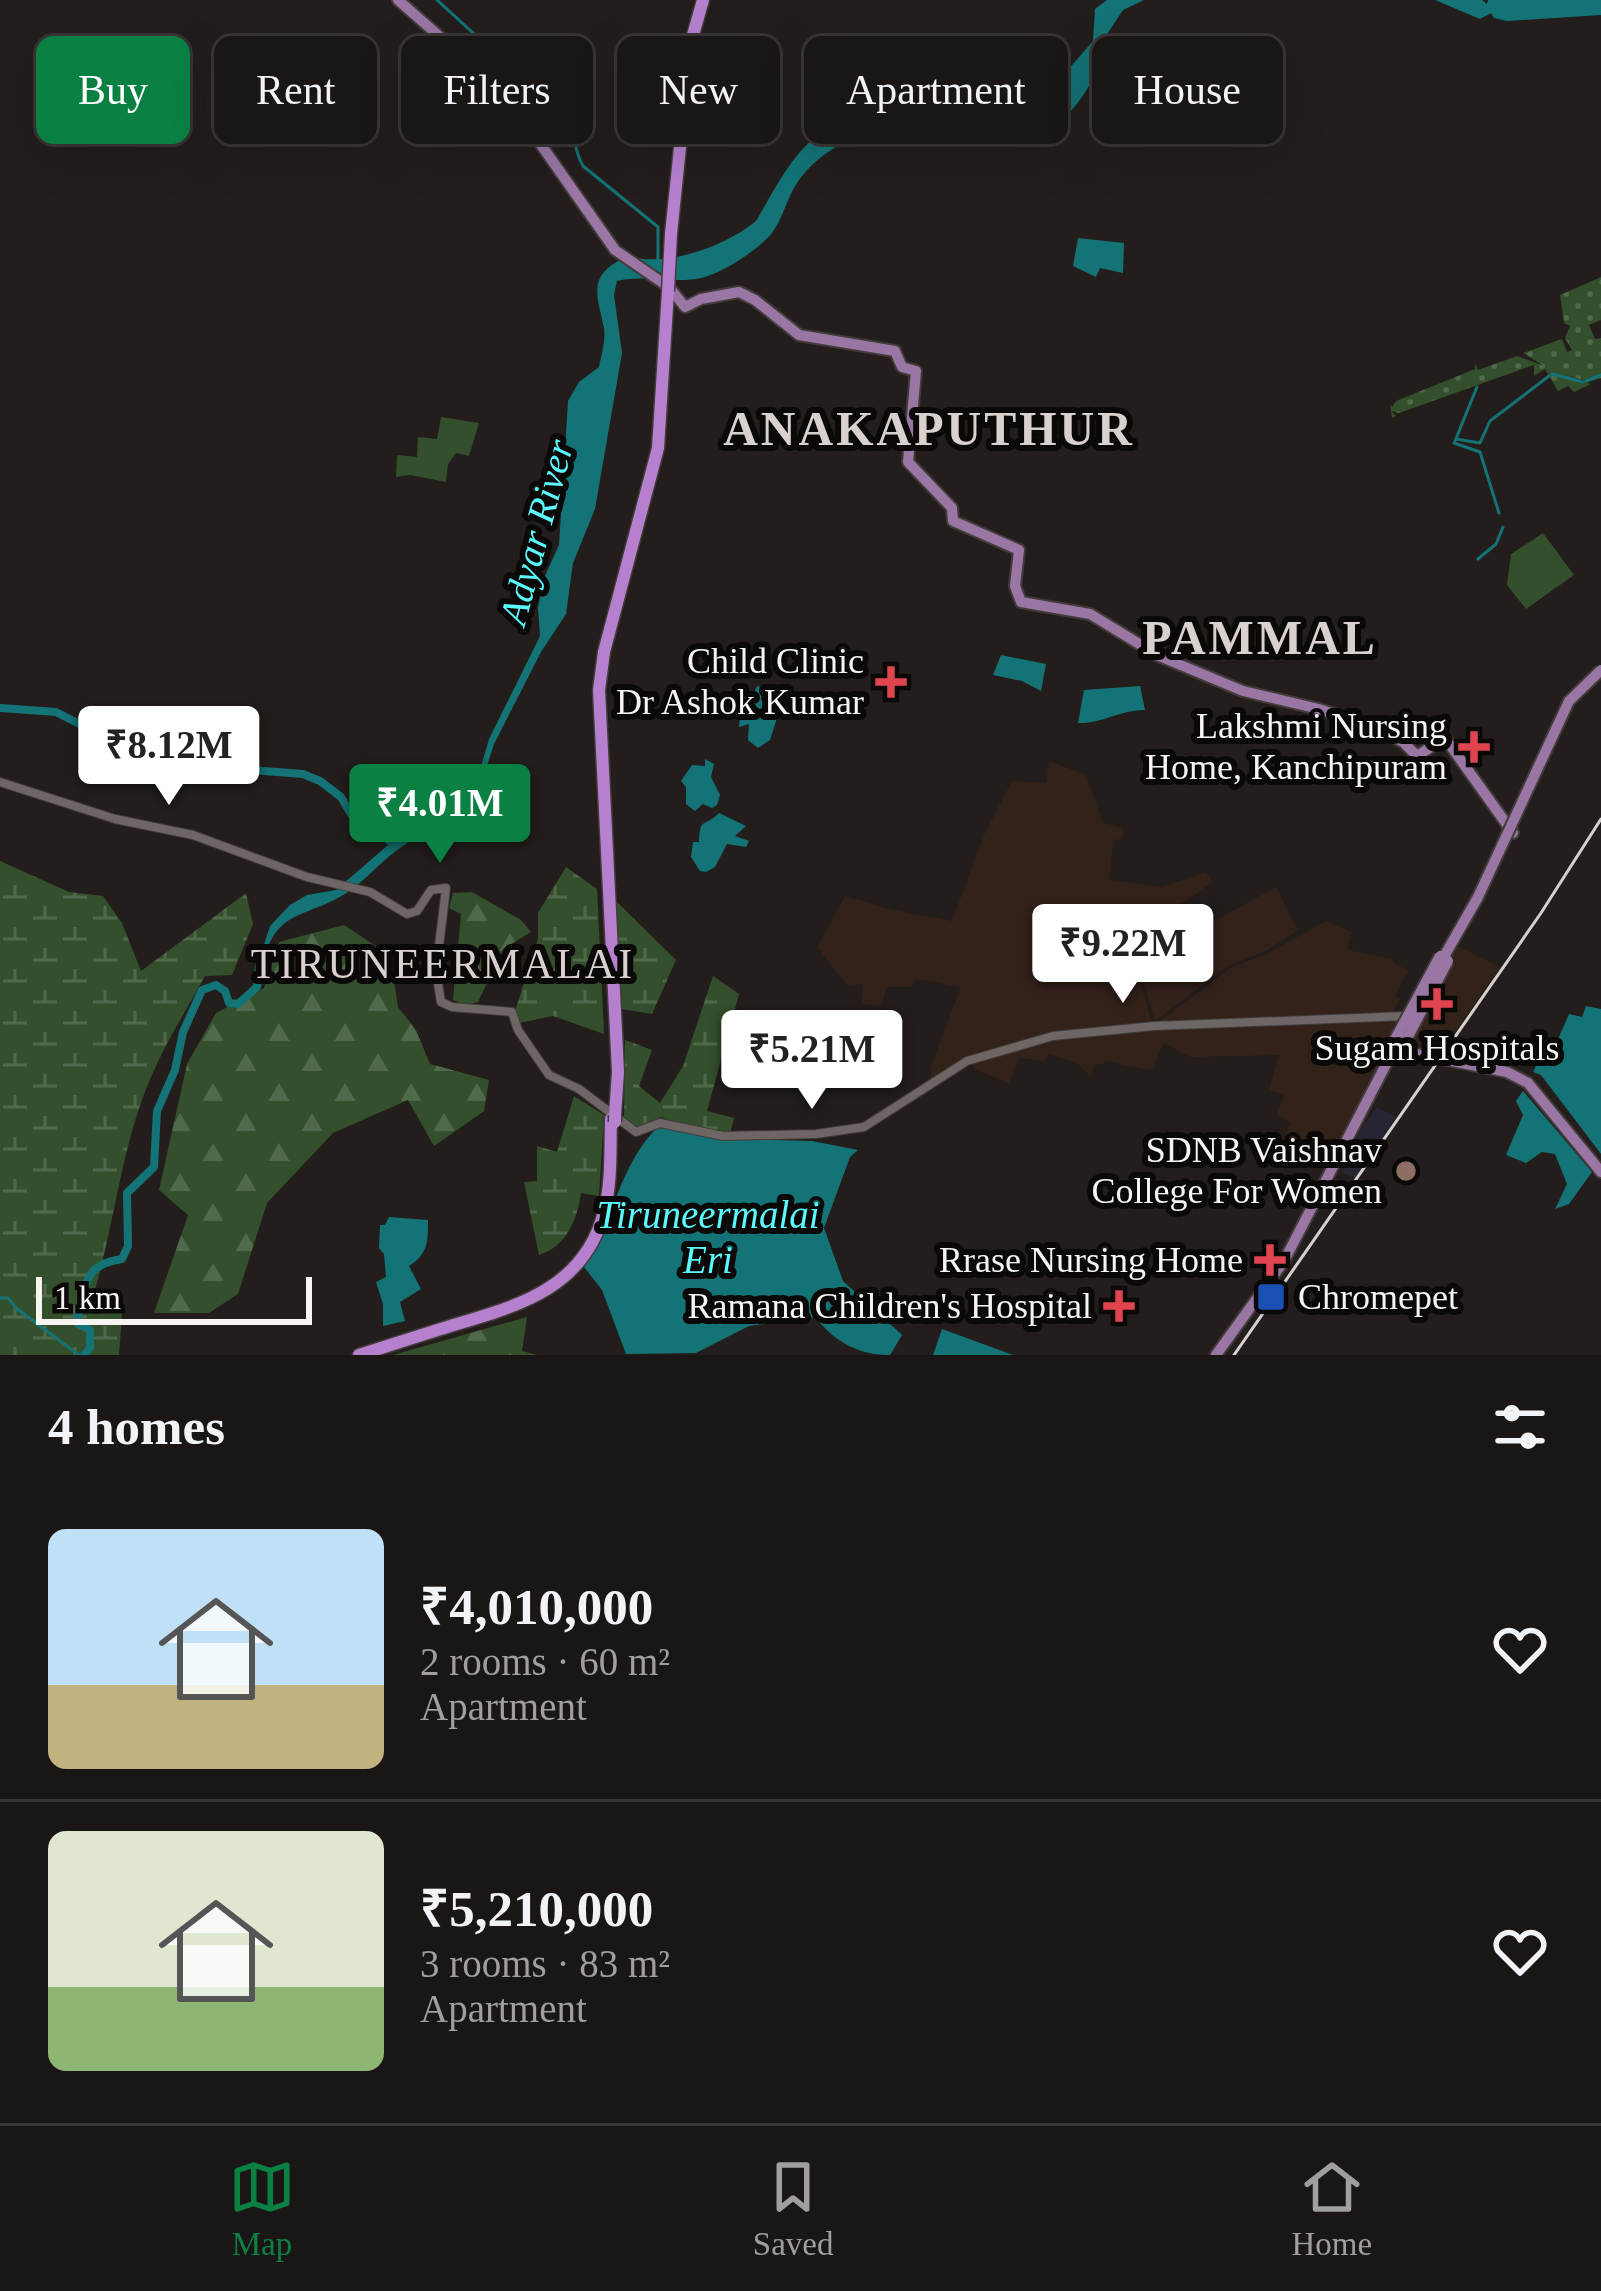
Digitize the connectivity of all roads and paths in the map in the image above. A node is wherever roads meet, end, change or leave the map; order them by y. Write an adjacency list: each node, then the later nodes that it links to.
1 (398, 0): 3 (main road)
2 (700, 0): 3 (highway, bridge)
3 (664, 288): 6 (main road); 11 (highway)
4 (1601, 671): 7 (main road, bridge)
5 (0, 782): 11 (main road)
6 (1510, 831)
7 (1448, 953): 8 (main road); 8 (main road); 9 (main road, bridge)
8 (1412, 1020): 10 (main road); 11 (main road)
9 (1399, 1048): 10 (main road); 12 (main road, bridge)
10 (1368, 1105): 16 (main road)
11 (612, 1116): 13 (highway)
12 (1601, 1169)
13 (534, 1301): 14 (highway); 15 (highway)
14 (358, 1355)
15 (375, 1355)
16 (1218, 1355)

